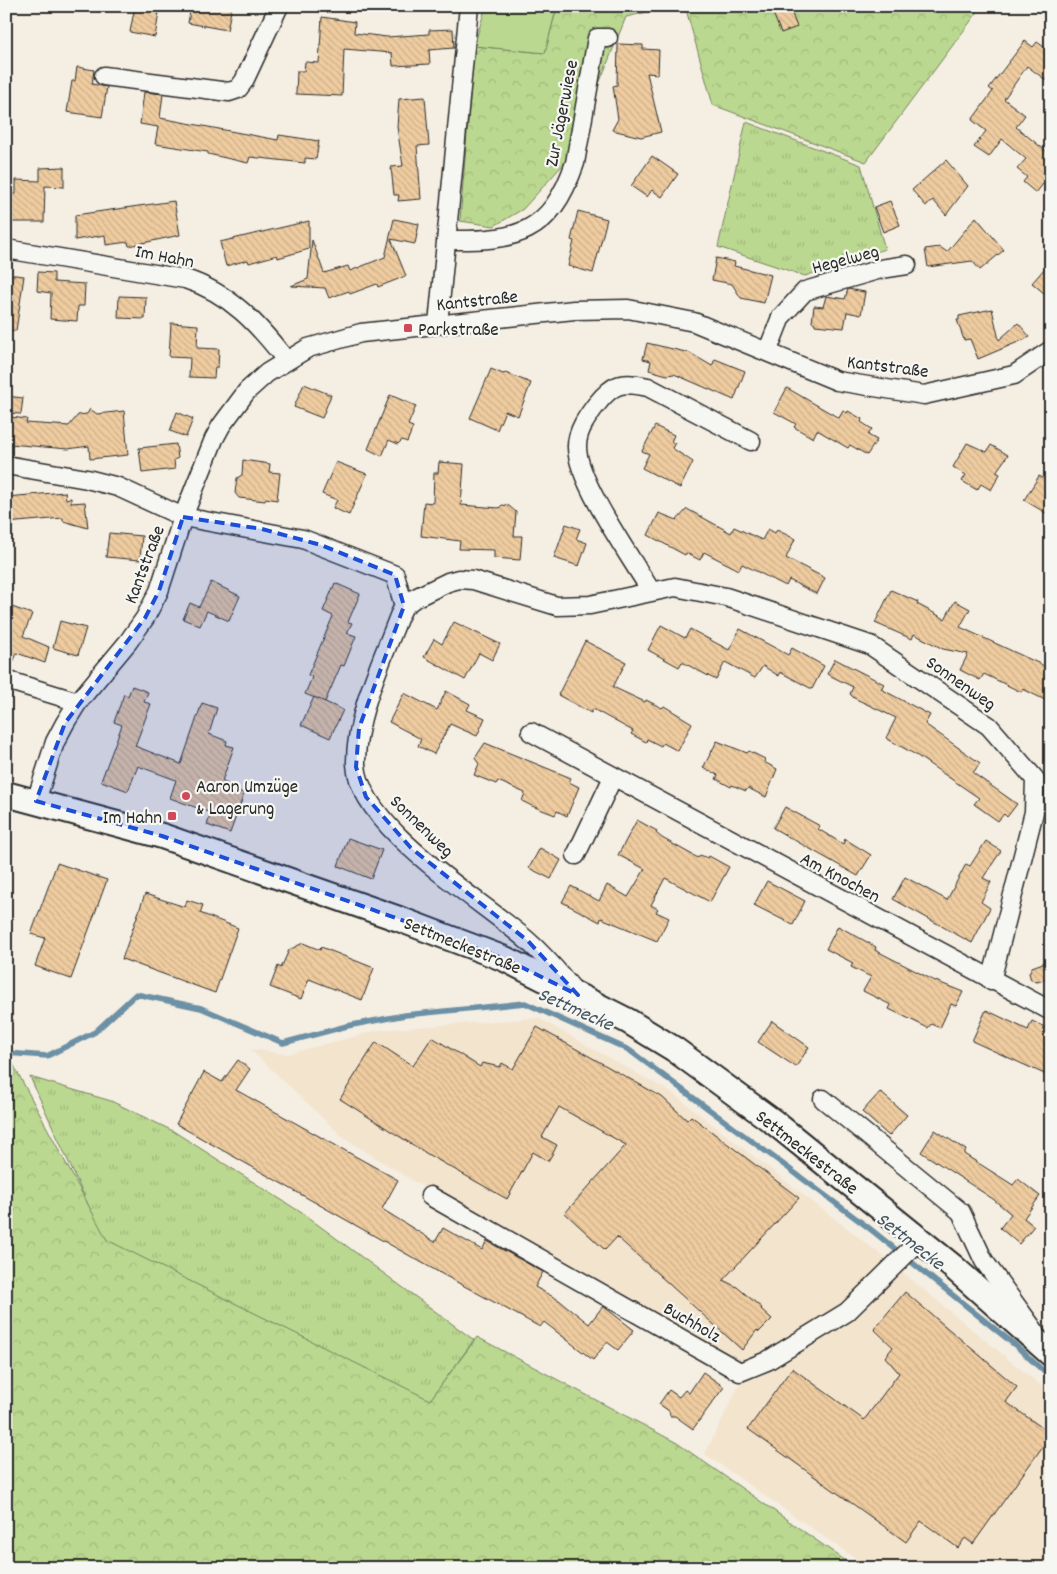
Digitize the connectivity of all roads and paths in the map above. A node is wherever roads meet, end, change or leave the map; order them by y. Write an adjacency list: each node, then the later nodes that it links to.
1 (280, 6): 4 (street)
2 (470, 6): 5 (street)
3 (608, 38): 5 (street, Zur Jägerwiese)
4 (104, 76)
5 (447, 240): 8 (street)
6 (6, 249): 11 (street, Im Hahn)
7 (906, 265): 9 (street, Hegelweg)
8 (438, 324): 9 (street, Kantstraße); 11 (street, Kantstraße)
9 (768, 350): 10 (street, Kantstraße)
10 (1051, 350)
11 (286, 360): 14 (street, Kantstraße)
12 (751, 441): 15 (street)
13 (6, 465): 14 (street)
14 (183, 517): 16 (street); 18 (street, Kantstraße)
15 (651, 591): 16 (street, Sonnenweg); 24 (street, Sonnenweg)
16 (404, 606): 25 (street, Sonnenweg)
17 (6, 680): 18 (street)
18 (78, 702): 22 (street, Kantstraße)
19 (531, 732): 20 (street, Am Knochen)
20 (613, 777): 23 (street); 24 (street, Am Knochen)
21 (6, 794): 22 (street, Settmeckestraße)
22 (36, 801): 25 (street, Settmeckestraße)
23 (576, 855)
24 (991, 981): 26 (street, Am Knochen)
25 (578, 995): 29 (street, Settmeckestraße)
26 (1051, 1011)
27 (823, 1098): 30 (street)
28 (430, 1196): 29 (street, Buchholz)
29 (916, 1244): 30 (street, Settmeckestraße)
30 (1051, 1353)

